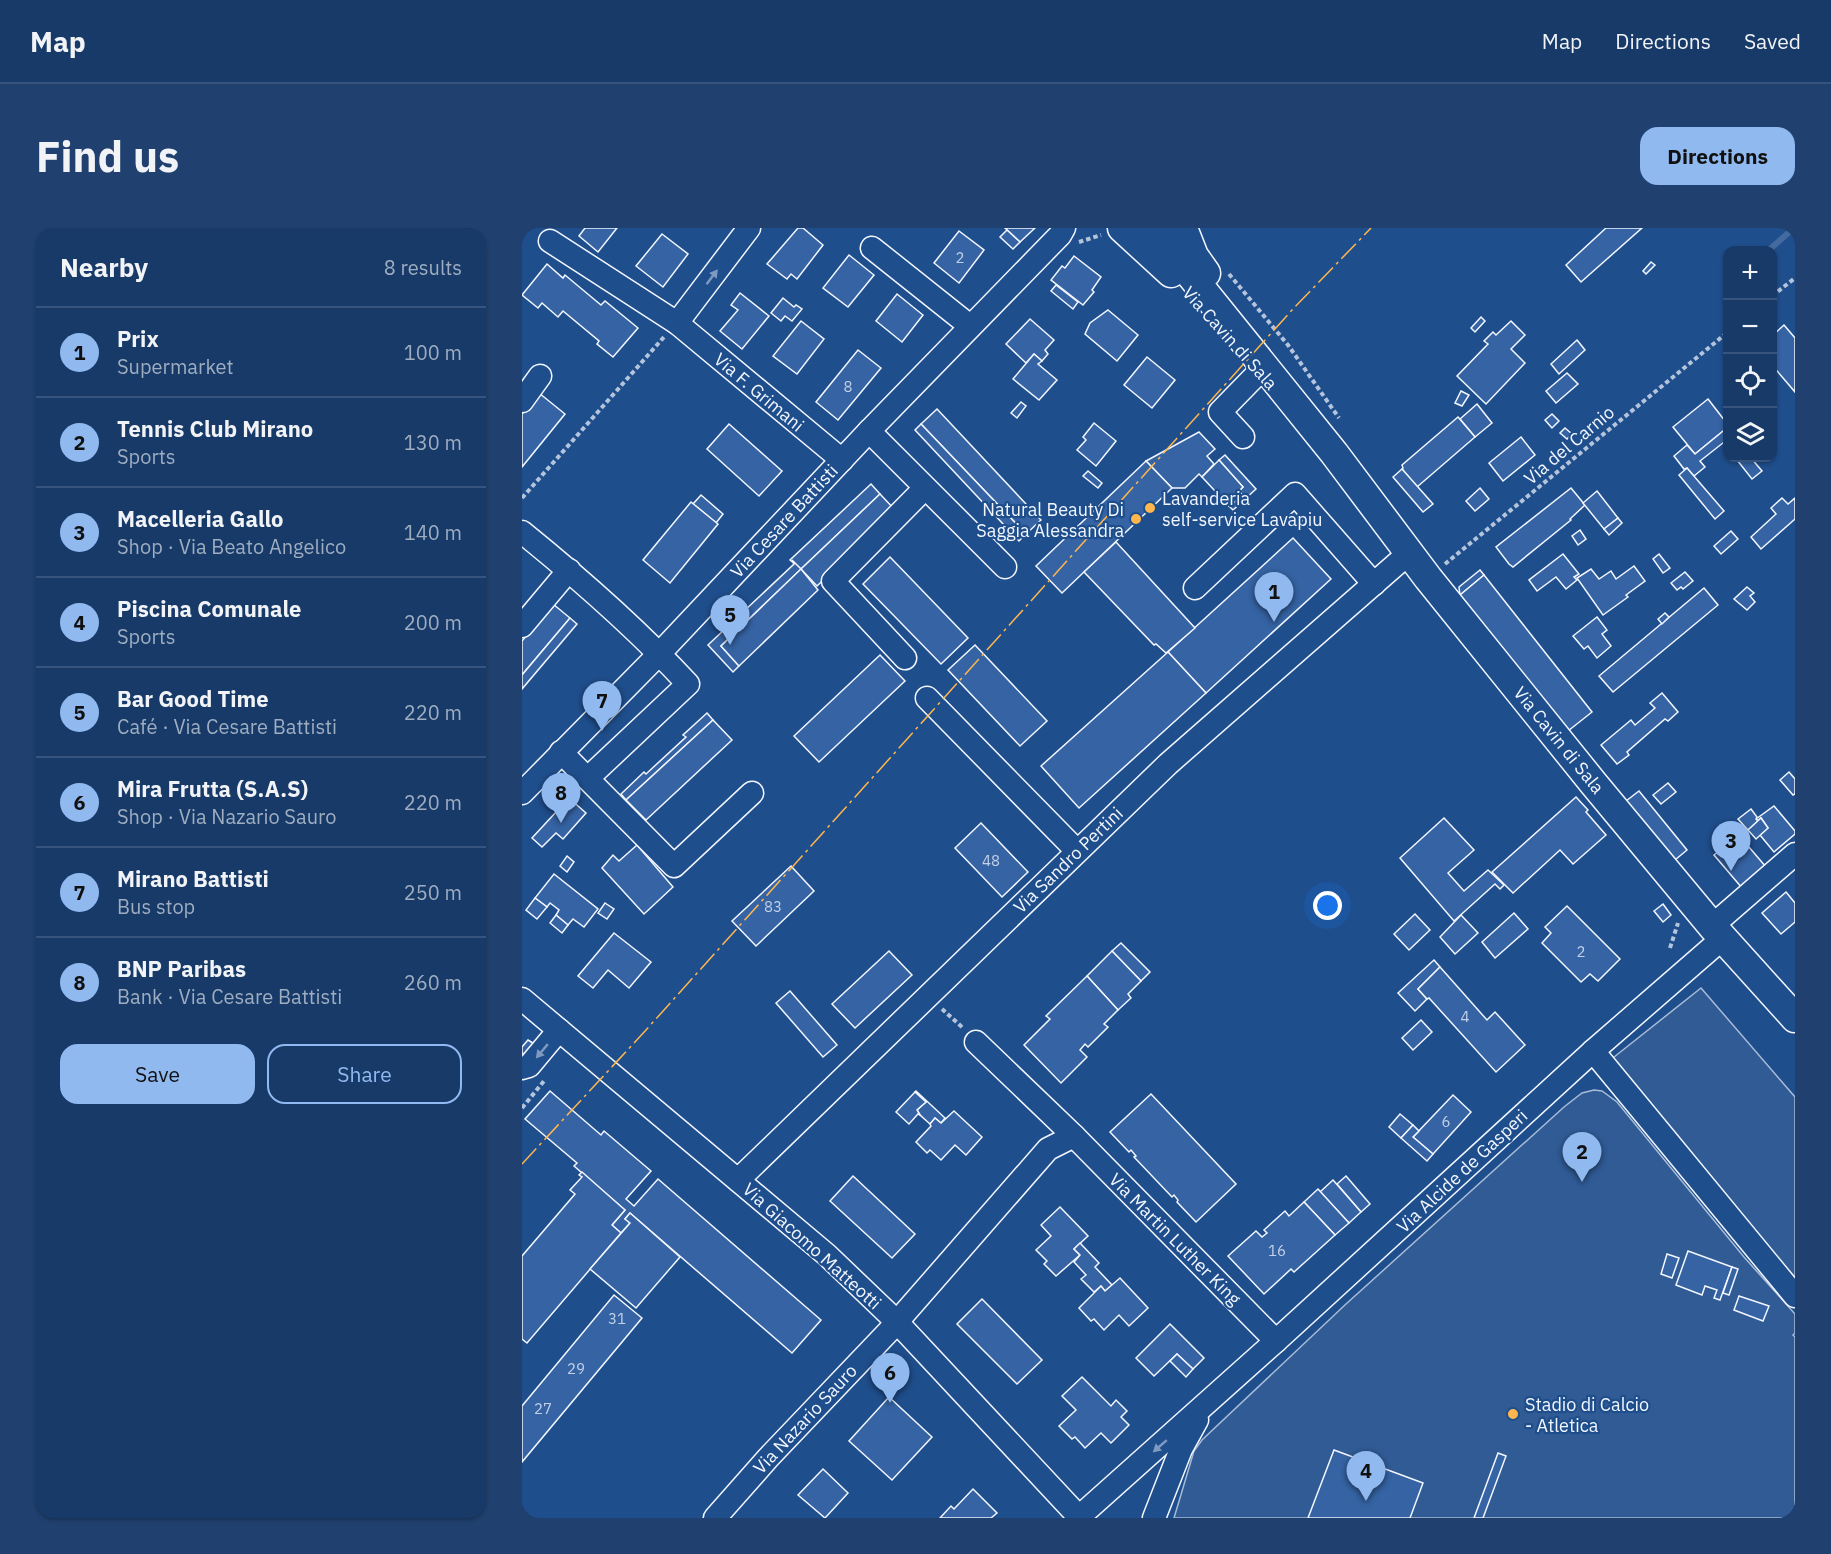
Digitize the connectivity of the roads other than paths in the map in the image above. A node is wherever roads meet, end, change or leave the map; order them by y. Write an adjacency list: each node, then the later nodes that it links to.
1 (749, 228): 8 (street, one-way to 1)
2 (1122, 228): 10 (main road, Via Cavin di Sala)
3 (1156, 228): 15 (main road, Via Cavin di Sala)
4 (1183, 228): 15 (main road)
5 (1067, 230): 9 (street, Via Cesare Battisti)
6 (550, 241): 8 (street, Via F. Grimani)
7 (872, 248): 9 (street)
8 (677, 323): 16 (street, Via F. Grimani)
9 (970, 326): 13 (street, Via Cesare Battisti)
10 (1260, 371): 14 (street); 15 (main road, Via Cavin di Sala)
11 (540, 376): 12 (street)
12 (522, 401)
13 (869, 431): 16 (street, Via Cesare Battisti); 17 (street)
14 (1243, 437)
15 (1334, 453): 19 (main road, Via Cavin di Sala)
16 (842, 460): 25 (street, Via Cesare Battisti)
17 (925, 488): 20 (street); 26 (street)
18 (522, 532): 21 (street)
19 (1409, 553): 22 (street, Via Sandro Pertini); 34 (main road, Via Cavin di Sala)
20 (1005, 567)
21 (569, 570): 24 (street); 25 (street)
22 (1374, 584): 23 (street); 32 (street, Via Sandro Pertini)
23 (1195, 588)
24 (522, 626)
25 (660, 653): 28 (street, Via Cesare Battisti); 29 (street)
26 (905, 658)
27 (927, 698): 32 (street)
28 (561, 752): 29 (street); 30 (street, Via Cesare Battisti)
29 (588, 778): 31 (street)
30 (522, 793)
31 (752, 793)
32 (1077, 851): 42 (street, Via Sandro Pertini)
33 (1795, 854): 34 (street, Via Alcide de Gasperi)
34 (1717, 932): 36 (main road, Via Cavin di Sala); 39 (street, Via Alcide de Gasperi)
35 (522, 999): 37 (street, Via Giacomo Matteotti)
36 (1795, 1018)
37 (560, 1030): 40 (street, one-way to 40); 42 (street, Via Giacomo Matteotti)
38 (976, 1042): 41 (street, Via Martin Luther King)
39 (1593, 1051): 43 (street); 45 (street, Via Alcide de Gasperi)
40 (522, 1068)
41 (1074, 1136): 44 (street); 45 (street, Via Martin Luther King)
42 (738, 1180): 44 (street, Via Giacomo Matteotti)
43 (1795, 1296)
44 (896, 1321): 47 (street, Via Nazario Sauro); 48 (street, Via Giacomo Matteotti)
45 (1276, 1341): 46 (street, Via Alcide de Gasperi)
46 (1204, 1407): 48 (street, Via Alcide de Gasperi, one-way to 48); 49 (street, Via Alcide de Gasperi)
47 (715, 1518)
48 (1079, 1518)
49 (1154, 1518)

